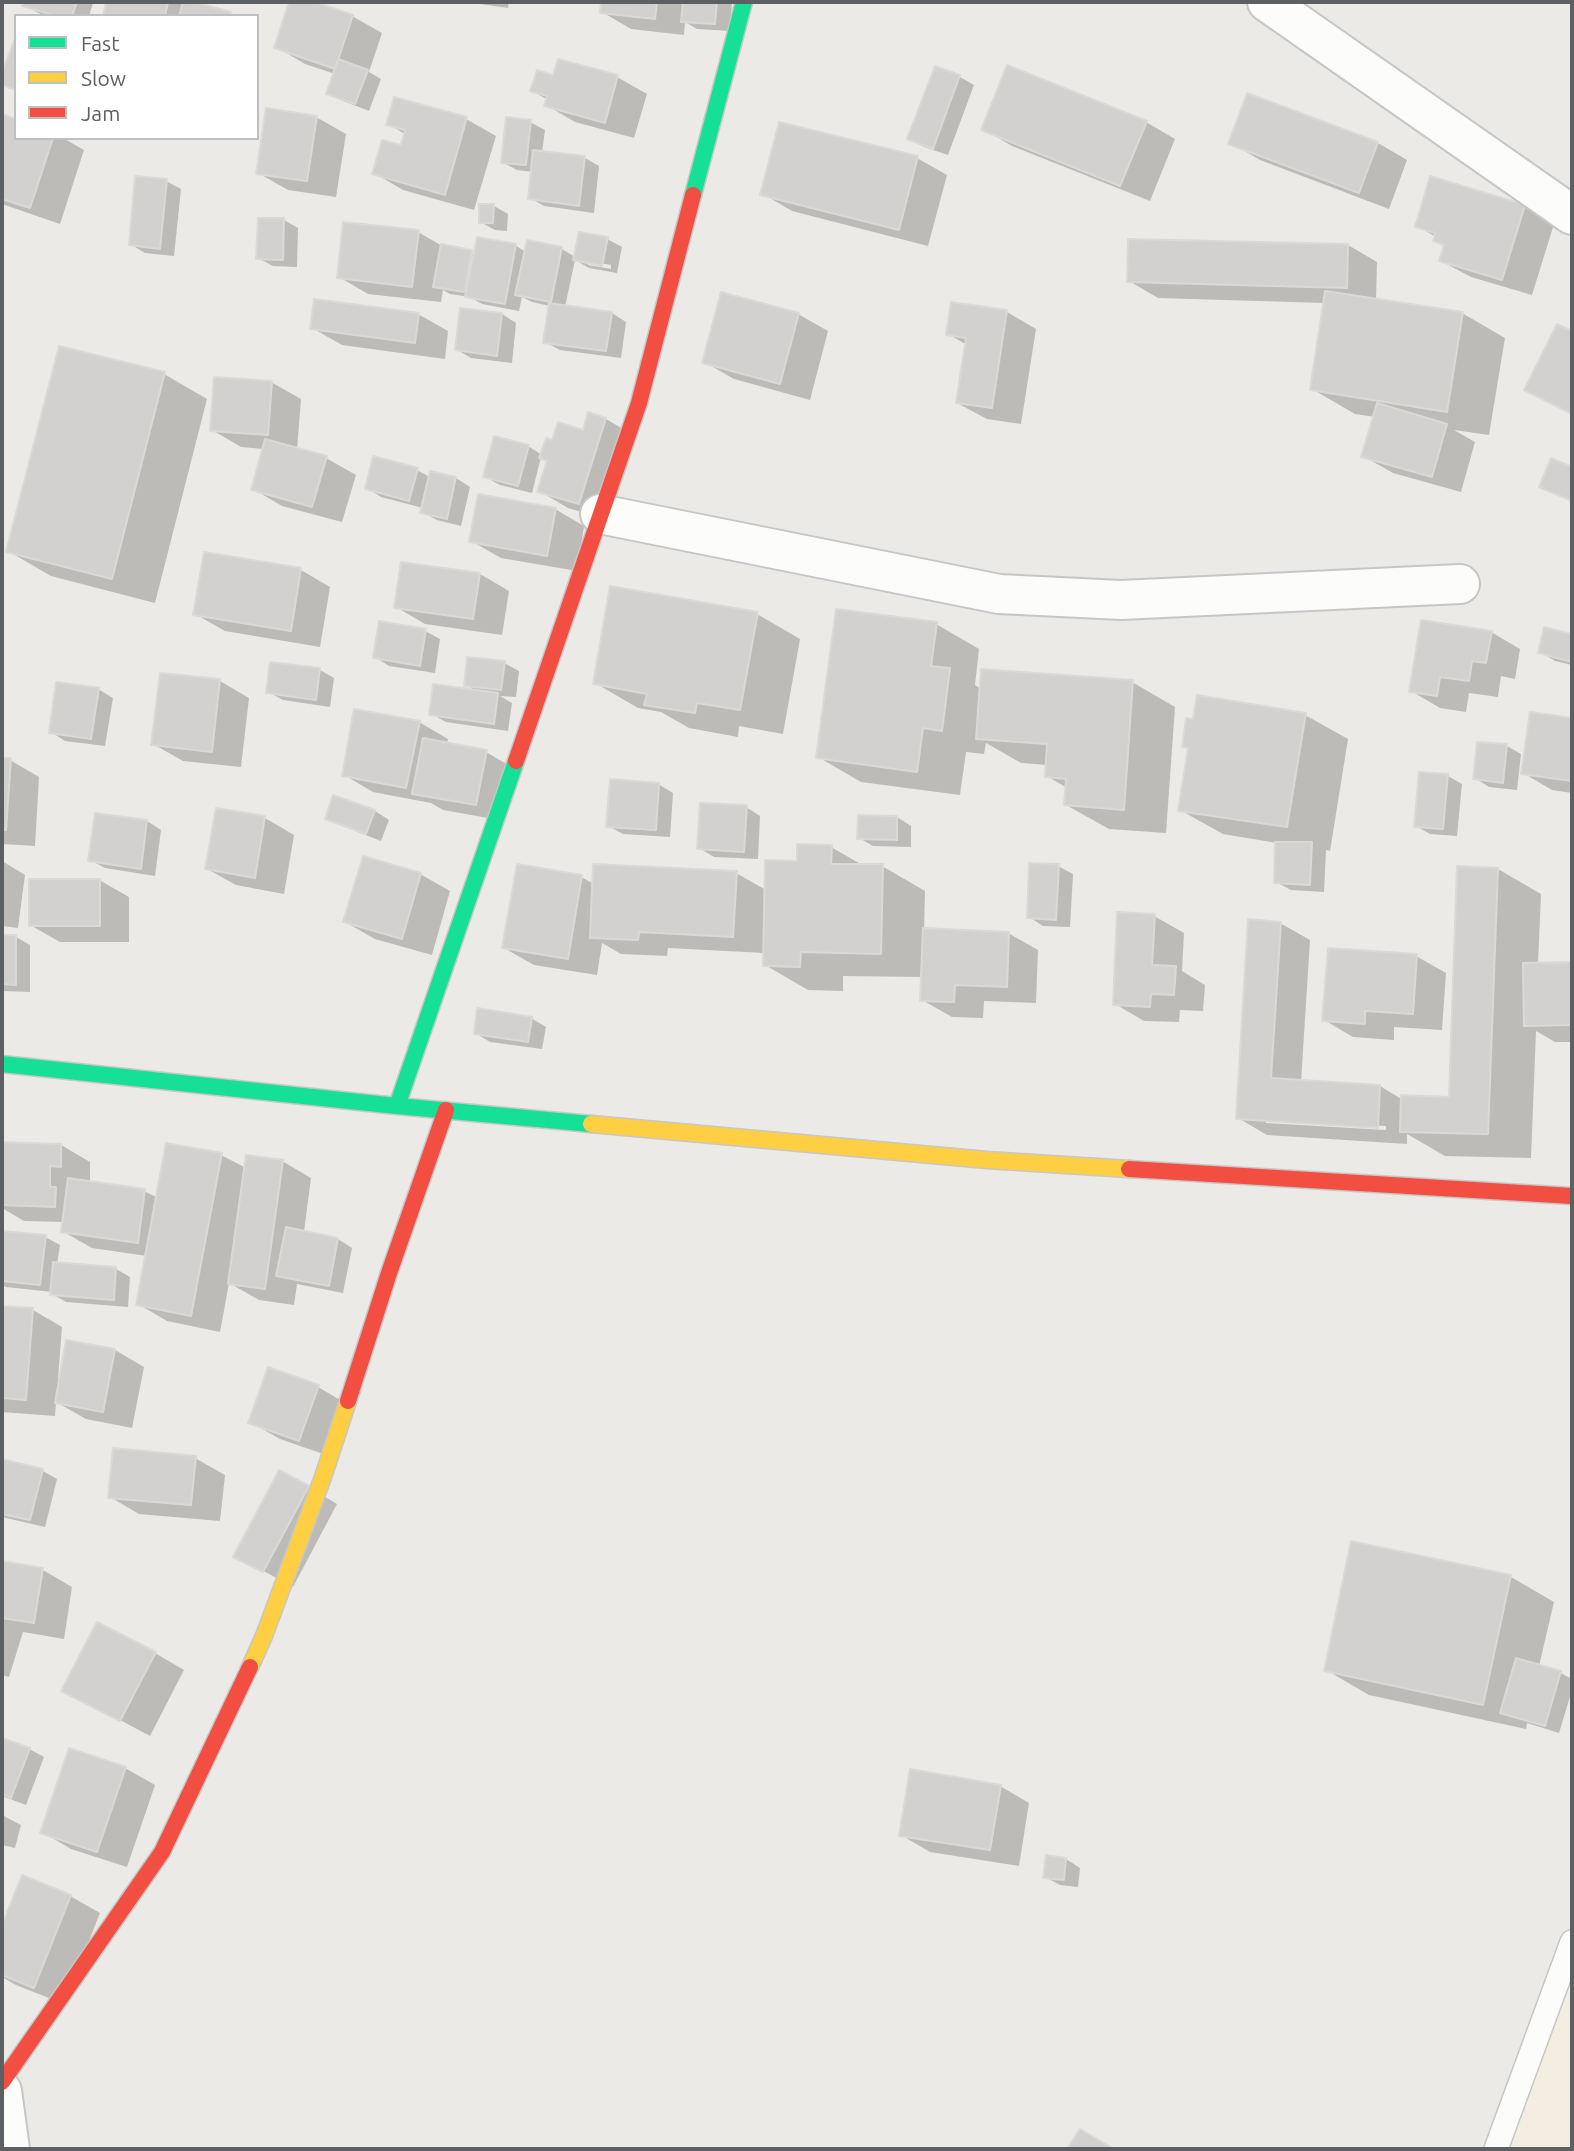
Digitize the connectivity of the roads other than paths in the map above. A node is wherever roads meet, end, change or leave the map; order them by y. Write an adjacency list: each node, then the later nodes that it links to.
1 (744, 2): 4 (street)
2 (1267, 2): 3 (street)
3 (1572, 215)
4 (600, 514): 5 (street); 7 (street)
5 (1460, 584)
6 (2, 1064): 7 (street)
7 (397, 1106): 8 (street)
8 (446, 1110): 9 (street); 11 (street)
9 (1572, 1196)
10 (1572, 1942): 14 (lane)
11 (2, 2082)
12 (2, 2091): 13 (street)
13 (10, 2149)
14 (1496, 2149)

